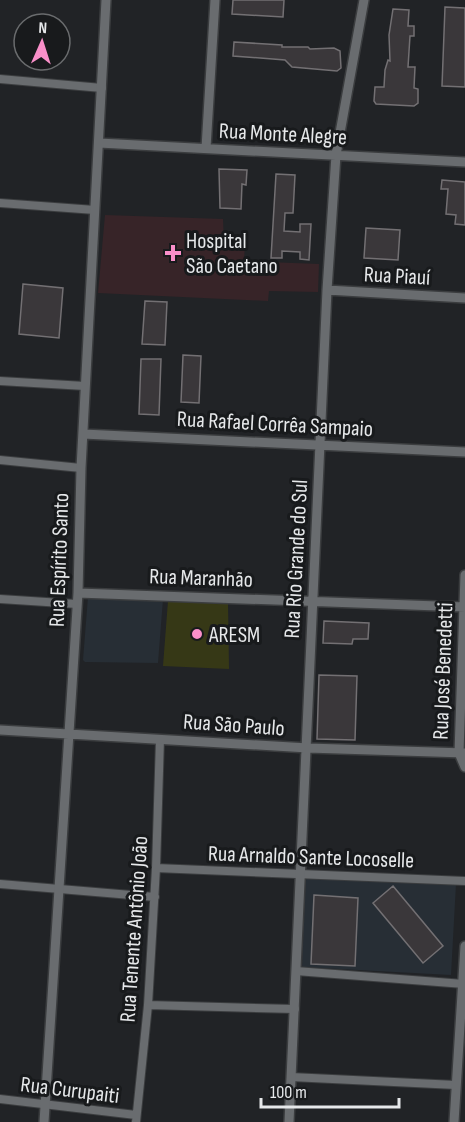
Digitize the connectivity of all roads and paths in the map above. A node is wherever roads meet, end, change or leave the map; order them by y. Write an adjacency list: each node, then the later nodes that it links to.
1 (106, 0): 5 (street, Rua Espírito Santo)
2 (215, 0): 7 (street)
3 (364, 0): 8 (street, Rua Rio Grande do Sul)
4 (0, 79): 5 (street)
5 (102, 88): 6 (street, Rua Espírito Santo)
6 (99, 142): 7 (street, Rua Monte Alegre); 11 (street, Rua Espírito Santo)
7 (206, 148): 8 (street, Rua Monte Alegre)
8 (336, 155): 9 (street, Rua Monte Alegre); 12 (street, Rua Rio Grande do Sul)
9 (465, 162)
10 (0, 203): 11 (street)
11 (95, 210): 15 (street, Rua Espírito Santo)
12 (327, 290): 13 (street, Rua Piauí); 17 (street, Rua Rio Grande do Sul)
13 (465, 298)
14 (0, 381): 15 (street)
15 (86, 386): 16 (street, Rua Espírito Santo)
16 (83, 434): 17 (street, Rua Rafael Corrêa Sampaio); 20 (street, Rua Espírito Santo)
17 (320, 445): 18 (street, Rua Rafael Corrêa Sampaio); 24 (street, Rua Rio Grande do Sul)
18 (465, 452)
19 (0, 460): 20 (street)
20 (81, 468): 22 (street, Rua Espírito Santo)
21 (465, 575): 26 (street, Rua José Benedetti)
22 (78, 592): 24 (street, Rua Maranhão); 25 (street, Rua Espírito Santo)
23 (0, 599): 25 (street)
24 (312, 601): 26 (street, Rua Maranhão); 30 (street, Rua Rio Grande do Sul)
25 (77, 604): 28 (street, Rua Espírito Santo)
26 (464, 607): 31 (street, Rua José Benedetti)
27 (0, 730): 28 (street, Rua São Paulo)
28 (69, 734): 29 (street, Rua São Paulo); 37 (street, Rua Espírito Santo)
29 (160, 739): 30 (street, Rua São Paulo); 33 (street, Rua Tenente Antônio João)
30 (308, 748): 31 (street, Rua São Paulo); 34 (street, Rua Rio Grande do Sul)
31 (462, 753): 32 (street, Rua José Benedetti)
32 (465, 767)
33 (156, 868): 34 (street, Rua Arnaldo Sante Locoselle); 38 (street, Rua Tenente Antônio João)
34 (300, 873): 35 (street, Rua Arnaldo Sante Locoselle); 40 (street, Rua Rio Grande do Sul)
35 (465, 881)
36 (0, 884): 37 (street)
37 (60, 890): 38 (street); 47 (street, Rua Espírito Santo)
38 (154, 897): 42 (street, Rua Tenente Antônio João)
39 (465, 946): 41 (street)
40 (296, 971): 41 (street); 43 (street, Rua Rio Grande do Sul)
41 (464, 984): 45 (street)
42 (148, 1005): 43 (street); 48 (street, Rua Tenente Antônio João)
43 (295, 1009): 44 (street, Rua Rio Grande do Sul)
44 (291, 1077): 45 (street); 50 (street, Rua Rio Grande do Sul)
45 (456, 1084): 51 (street)
46 (0, 1099): 47 (street, Rua Curupaiti)
47 (45, 1106): 48 (street, Rua Curupaiti); 49 (street, Rua Espírito Santo)
48 (136, 1118)
49 (44, 1122)
50 (290, 1122)
51 (454, 1122)

